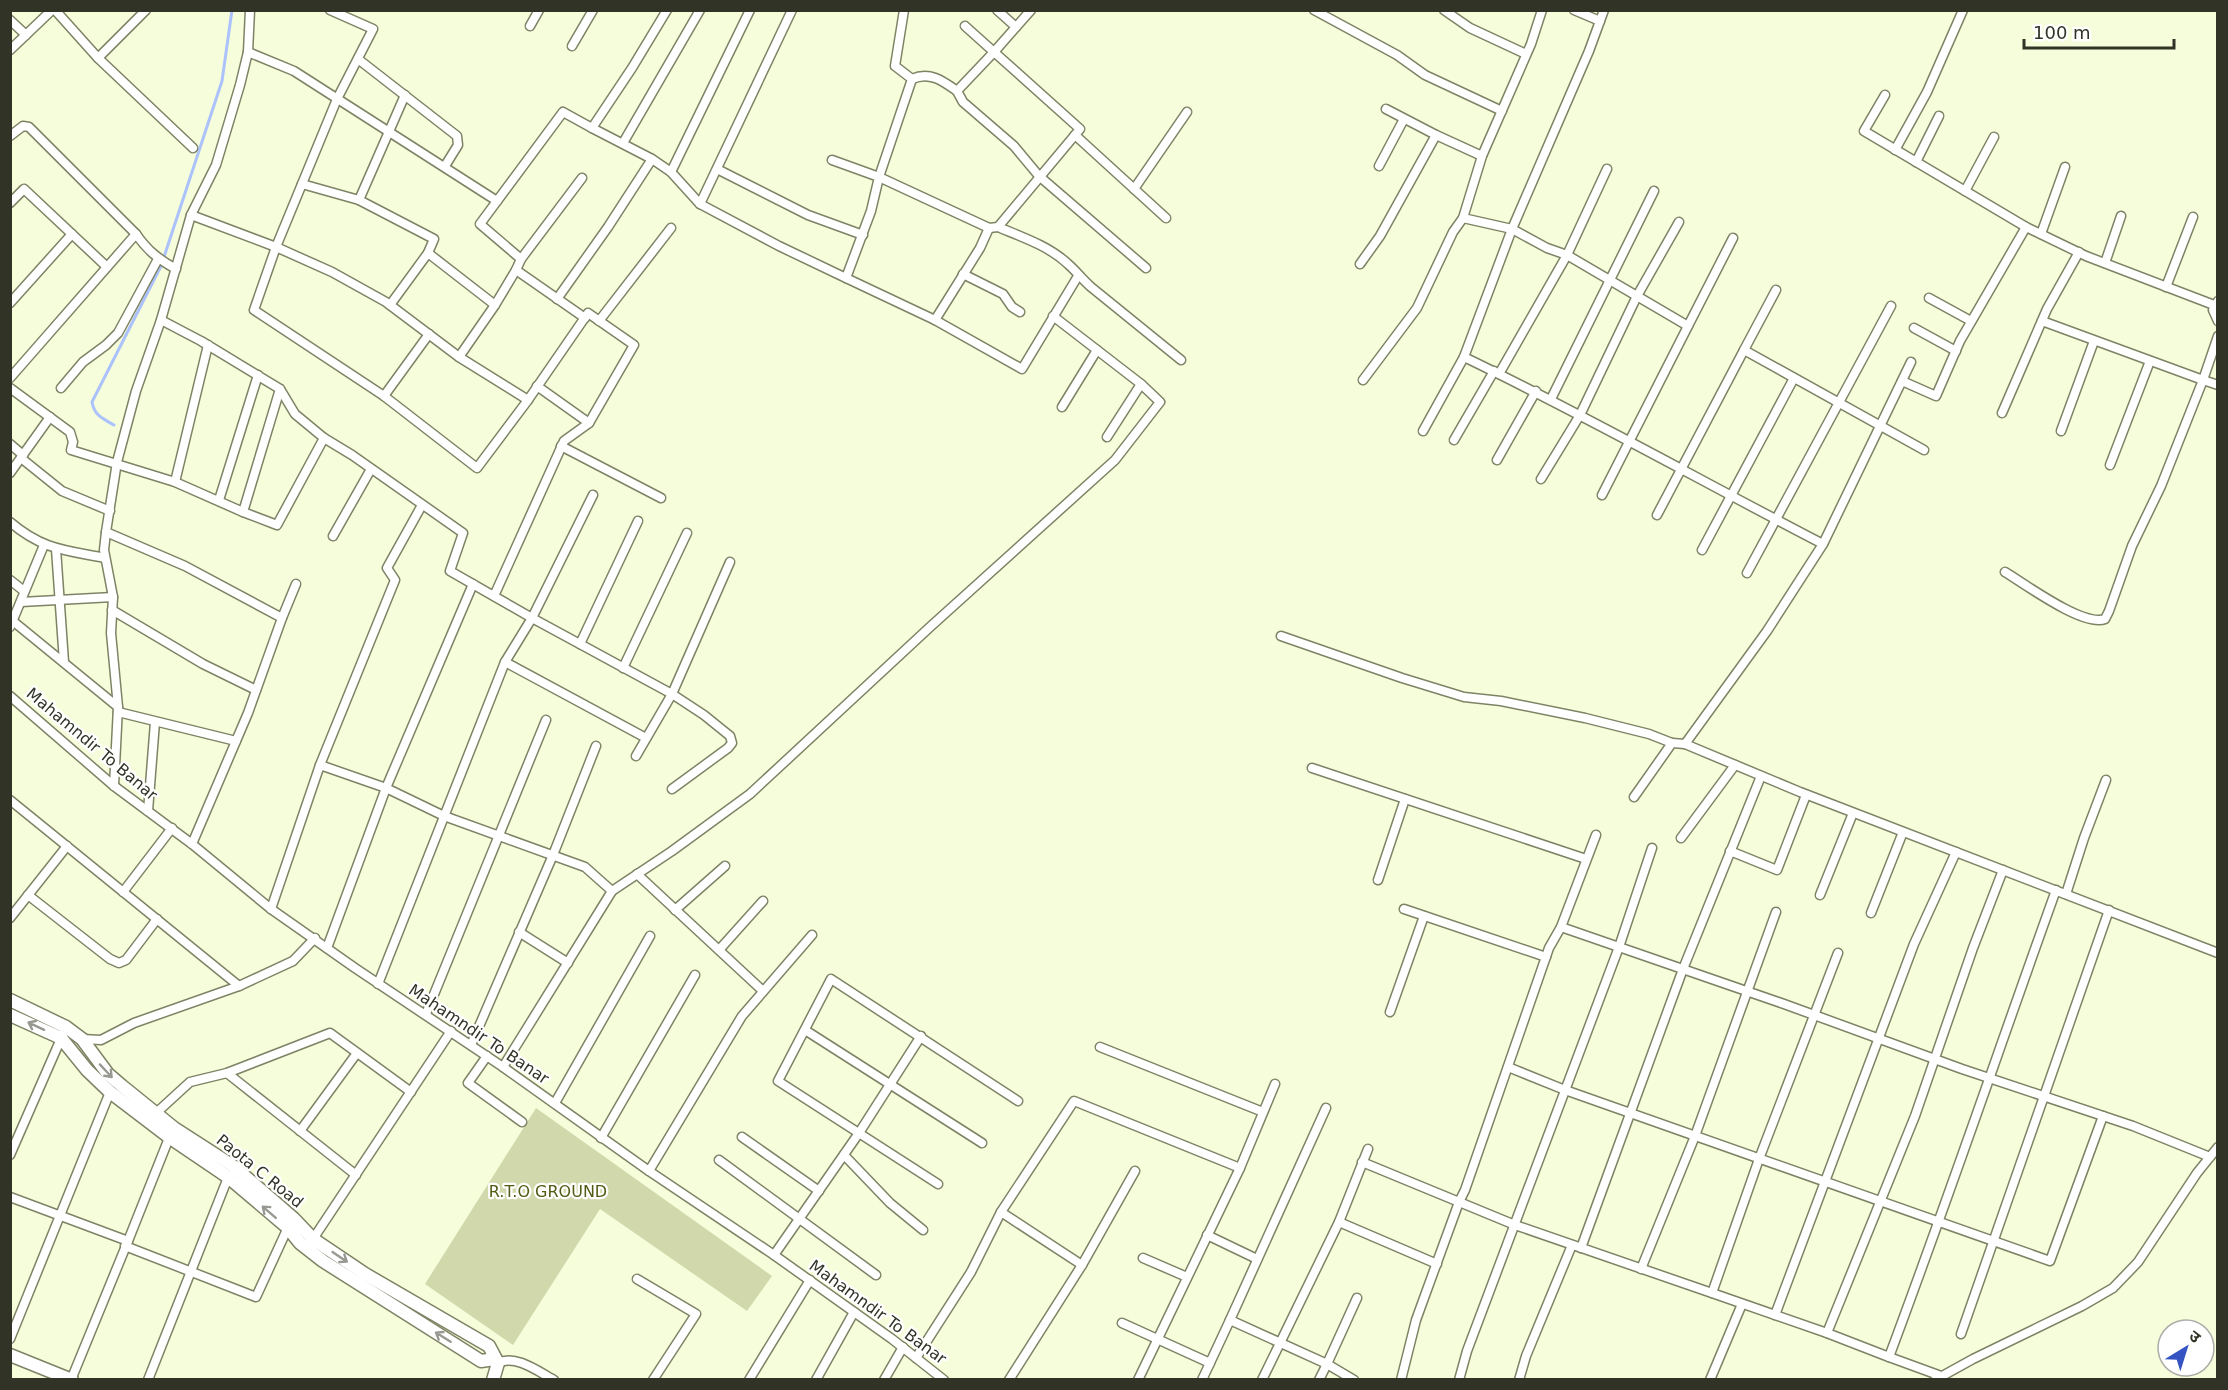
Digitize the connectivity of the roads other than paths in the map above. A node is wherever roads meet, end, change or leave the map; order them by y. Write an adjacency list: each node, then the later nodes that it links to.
1 (54, 10): 25 (street); 31 (street)
2 (146, 10): 31 (street)
3 (250, 10): 28 (street)
4 (330, 10): 32 (street)
5 (539, 10): 22 (street)
6 (593, 10): 26 (street)
7 (667, 10): 43 (street)
8 (700, 10): 49 (street)
9 (750, 10): 61 (street)
10 (792, 10): 59 (street)
11 (904, 10): 33 (street)
12 (997, 10): 24 (street)
13 (1031, 10): 24 (street)
14 (1314, 10): 39 (street)
15 (1444, 10): 30 (street)
16 (1542, 10): 30 (street)
17 (1574, 10): 21 (street)
18 (1604, 10): 21 (street)
19 (1963, 10): 51 (street)
20 (10, 20): 25 (street)
21 (1600, 21): 82 (street)
22 (530, 26)
23 (965, 26): 29 (street)
24 (1016, 27): 29 (street)
25 (26, 35): 27 (street)
26 (572, 46)
27 (10, 50)
28 (248, 52): 37 (street); 73 (street)
29 (994, 52): 34 (street); 45 (street)
30 (1526, 54): 39 (street)
31 (98, 58): 50 (street)
32 (358, 59): 36 (street); 37 (street)
33 (912, 80): 34 (street); 63 (street)
34 (957, 91): 62 (street)
35 (1885, 94): 51 (street)
36 (405, 95): 44 (street); 56 (street)
37 (337, 99): 44 (street); 65 (street)
38 (1386, 109): 42 (street)
39 (1502, 111): 52 (street)
40 (1186, 112): 66 (street)
41 (1939, 116): 55 (street)
42 (1404, 119): 46 (street); 57 (street)
43 (592, 128): 49 (street); 70 (street)
44 (388, 131): 56 (street); 69 (street)
45 (1075, 135): 62 (street); 66 (street)
46 (1436, 135): 52 (street); 95 (street)
47 (10, 136): 84 (street)
48 (1994, 137): 68 (street)
49 (623, 143): 53 (street)
50 (193, 148)
51 (1895, 150): 55 (street)
52 (1482, 156): 77 (street)
53 (652, 159): 61 (street); 108 (street)
54 (832, 160): 63 (street)
55 (1916, 162): 68 (street)
56 (445, 166): 70 (street)
57 (1379, 166)
58 (2065, 167): 85 (street)
59 (717, 169): 72 (street); 86 (street)
60 (1607, 169): 91 (street)
61 (671, 172): 72 (street)
62 (1039, 176): 79 (street); 97 (street)
63 (879, 177): 79 (street); 86 (street)
64 (582, 178): 93 (street)
65 (302, 183): 69 (street); 88 (street)
66 (1134, 189): 76 (street)
67 (1654, 191): 103 (street)
68 (1965, 191): 80 (street)
69 (359, 200): 90 (street)
70 (497, 201): 93 (street)
71 (10, 203): 83 (street)
72 (700, 204): 102 (street)
73 (191, 215): 88 (street); 98 (street)
74 (2121, 216): 94 (street)
75 (2193, 217): 104 (street)
76 (1166, 218)
77 (1463, 218): 82 (street); 141 (street)
78 (1679, 222): 106 (street)
79 (994, 227): 100 (street); 101 (street)
80 (2026, 227): 85 (street); 120 (street)
81 (671, 228): 119 (street)
82 (1512, 229): 91 (street); 133 (street)
83 (72, 234): 96 (street); 109 (street)
84 (136, 234): 92 (street); 96 (street)
85 (2041, 234): 89 (street)
86 (863, 235): 102 (street)
87 (1734, 238): 123 (street)
88 (276, 247): 112 (street); 151 (street)
89 (2079, 252): 94 (street); 121 (street)
90 (428, 253): 111 (street); 112 (street)
91 (1567, 255): 103 (street); 137 (street)
92 (158, 259): 98 (street); 148 (street)
93 (521, 259): 99 (street)
94 (2105, 263): 104 (street)
95 (1360, 264)
96 (107, 267): 139 (street)
97 (1146, 268)
98 (176, 269): 117 (street)
99 (516, 270): 108 (street); 111 (street)
100 (963, 274): 114 (street); 118 (street)
101 (1078, 276): 115 (street); 134 (street)
102 (846, 278): 118 (street)
103 (1608, 279): 106 (street); 152 (street)
104 (2166, 287): 110 (street)
105 (1776, 290): 130 (street)
106 (1637, 296): 123 (street); 157 (street)
107 (1929, 298): 120 (street)
108 (557, 299): 116 (street)
109 (10, 303)
110 (2216, 303): 122 (street)
111 (495, 304): 132 (street)
112 (390, 305): 125 (street)
113 (1891, 306): 154 (street)
114 (1020, 312)
115 (1053, 316): 118 (street); 129 (street)
116 (585, 318): 119 (street); 145 (street)
117 (161, 320): 128 (street); 172 (street)
118 (935, 320)
119 (599, 321): 159 (street)
120 (1971, 321): 131 (street)
121 (2042, 321): 127 (street); 156 (street)
122 (2217, 321)
123 (1688, 326): 166 (street)
124 (1914, 328): 131 (street)
125 (429, 334): 132 (street); 151 (street)
126 (2217, 336): 142 (street)
127 (2094, 341): 135 (street); 162 (street)
128 (208, 345): 138 (street); 178 (street)
129 (1097, 350): 144 (street); 155 (street)
130 (1744, 351): 140 (street); 175 (street)
131 (1956, 351): 143 (street)
132 (459, 357): 153 (street)
133 (1464, 357): 137 (street); 161 (street)
134 (1181, 360)
135 (2150, 361): 142 (street); 173 (street)
136 (1911, 362): 143 (street)
137 (1496, 373): 150 (street); 165 (street)
138 (258, 375): 149 (street); 183 (street)
139 (10, 378)
140 (1794, 378): 154 (street); 181 (street)
141 (1363, 380)
142 (2203, 380): 146 (street); 200 (street)
143 (1902, 381): 160 (street)
144 (1141, 384): 163 (street); 260 (street)
145 (537, 386): 153 (street); 159 (street)
146 (2217, 386)
147 (10, 388): 158 (street)
148 (61, 388)
149 (280, 389): 164 (street); 186 (street)
150 (1536, 391): 152 (street); 171 (street)
151 (384, 396): 153 (street)
152 (1551, 399): 157 (street)
153 (528, 400)
154 (1839, 403): 160 (street); 188 (street)
155 (1062, 406)
156 (2002, 413)
157 (1580, 415): 166 (street); 177 (street)
158 (50, 417): 170 (street); 172 (street)
159 (589, 423): 168 (street)
160 (1880, 426): 169 (street); 194 (street)
161 (1423, 431)
162 (2061, 431)
163 (1107, 437)
164 (324, 438): 174 (street); 186 (street)
165 (1454, 440)
166 (1629, 442): 175 (street); 180 (street)
167 (10, 444): 170 (street)
168 (561, 446): 182 (street); 206 (street)
169 (1924, 450)
170 (22, 456): 176 (street); 185 (street)
171 (1497, 460)
172 (117, 462): 178 (street); 185 (street)
173 (2110, 465)
174 (371, 469): 184 (street); 193 (street)
175 (1682, 471): 181 (street); 187 (street)
176 (10, 473)
177 (1541, 479)
178 (175, 482): 183 (street)
179 (593, 495): 212 (street)
180 (1602, 495)
181 (1732, 497): 188 (street); 197 (street)
182 (661, 498)
183 (219, 500): 186 (street)
184 (422, 505): 204 (street); 231 (street)
185 (110, 511): 191 (street)
186 (243, 512)
187 (1656, 515)
188 (1776, 520): 194 (street); 201 (street)
189 (638, 521): 215 (street)
190 (10, 522): 195 (street)
191 (106, 532): 198 (street); 211 (street)
192 (687, 533): 218 (street)
193 (333, 536)
194 (1823, 544): 228 (street)
195 (44, 545): 196 (street); 205 (street)
196 (56, 549): 198 (street); 208 (street)
197 (1702, 550)
198 (105, 558): 207 (street)
199 (730, 562): 220 (street)
200 (2005, 572)
201 (1747, 573)
202 (10, 580): 205 (street)
203 (296, 584): 211 (street)
204 (473, 584): 206 (street); 237 (street)
205 (24, 591): 209 (street)
206 (494, 596): 212 (street)
207 (113, 597): 208 (street); 210 (street)
208 (58, 600): 209 (street); 217 (street)
209 (21, 602): 213 (street)
210 (112, 610): 219 (street); 222 (street)
211 (282, 618): 219 (street)
212 (532, 618): 215 (street); 216 (street)
213 (12, 624): 217 (street)
214 (1281, 636): 227 (street)
215 (580, 644): 218 (street)
216 (505, 662): 225 (street); 245 (street)
217 (64, 663): 222 (street)
218 (623, 668): 220 (street)
219 (256, 690): 226 (street)
220 (672, 694): 225 (street); 238 (street)
221 (10, 696): 236 (street, Mahamndir To Banar)
222 (118, 710): 224 (street); 236 (street)
223 (546, 720): 249 (street)
224 (155, 722): 226 (street); 243 (street)
225 (646, 738): 230 (street)
226 (236, 741): 251 (street)
227 (1672, 743): 228 (street); 240 (street)
228 (1685, 744): 232 (street)
229 (596, 746): 256 (street)
230 (636, 756)
231 (320, 765): 237 (street); 269 (street)
232 (1735, 765): 234 (street); 250 (street)
233 (1312, 768): 241 (street)
234 (1761, 776): 239 (street); 254 (street)
235 (2106, 780): 265 (street)
236 (114, 786): 243 (street, Mahamndir To Banar)
237 (386, 788): 245 (street); 284 (street)
238 (672, 789)
239 (1806, 795): 244 (street); 254 (street)
240 (1634, 797)
241 (1405, 799): 257 (street); 261 (street)
242 (10, 800): 252 (street)
243 (148, 811): 246 (street, Mahamndir To Banar)
244 (1853, 813): 247 (street); 266 (street)
245 (444, 816): 249 (street); 292 (street)
246 (172, 828): 251 (street, Mahamndir To Banar); 264 (street)
247 (1903, 832): 255 (street); 274 (street)
248 (1596, 835): 257 (street)
249 (499, 836): 256 (street); 299 (street)
250 (1682, 838)
251 (192, 844): 269 (street, Mahamndir To Banar)
252 (67, 846): 264 (street); 267 (street)
253 (1652, 848): 283 (street)
254 (1730, 851): 290 (street)
255 (1956, 852): 259 (street); 305 (street)
256 (553, 855): 263 (street); 279 (street)
257 (1587, 859): 278 (street)
258 (725, 866): 271 (street)
259 (2003, 870): 262 (street); 311 (street)
260 (636, 874): 263 (street); 271 (street)
261 (1378, 880)
262 (2056, 890): 265 (street); 315 (street)
263 (612, 891): 289 (street)
264 (123, 892): 277 (street)
265 (2066, 894): 272 (street)
266 (1820, 895)
267 (28, 896): 276 (street); 277 (street)
268 (763, 901): 285 (street)
269 (271, 909): 282 (street, Mahamndir To Banar)
270 (1404, 909): 275 (street)
271 (675, 910): 285 (street)
272 (2109, 910): 287 (street); 321 (street)
273 (1776, 912): 295 (street)
274 (1871, 913)
275 (1424, 916): 288 (street); 297 (street)
276 (10, 918)
277 (157, 919): 293 (street)
278 (1561, 927): 283 (street); 288 (street)
279 (519, 932): 289 (street); 307 (street)
280 (812, 935): 294 (street)
281 (650, 936): 323 (street)
282 (315, 938): 284 (street, Mahamndir To Banar); 293 (street)
283 (1619, 947): 290 (street); 318 (street)
284 (327, 948): 292 (street, Mahamndir To Banar)
285 (718, 950): 294 (street)
286 (1838, 953): 300 (street)
287 (2217, 953)
288 (1546, 957): 313 (street)
289 (568, 963): 312 (street)
290 (1683, 969): 295 (street); 326 (street)
291 (695, 975): 335 (street)
292 (378, 984): 299 (street, Mahamndir To Banar)
293 (239, 986): 306 (street)
294 (763, 991): 346 (street)
295 (1749, 992): 300 (street); 333 (street)
296 (10, 1000): 303 (street, Paota C Road)
297 (1390, 1012)
298 (10, 1014): 303 (street, one-way to 298)
299 (426, 1014): 302 (street, Mahamndir To Banar)
300 (1815, 1015): 305 (street); 342 (street)
301 (805, 1030): 304 (street); 317 (street); 332 (street)
302 (451, 1031): 307 (street, Mahamndir To Banar); 320 (street)
303 (63, 1033): 306 (street, Paota C Road); 319 (street); 339 (street)
304 (921, 1036): 317 (street); 322 (street)
305 (1877, 1038): 311 (street); 350 (street)
306 (82, 1040): 327 (street, Paota C Road, one-way to 327)
307 (471, 1045): 310 (street, Mahamndir To Banar)
308 (1100, 1047): 325 (street)
309 (357, 1053): 314 (street); 320 (street); 330 (street)
310 (487, 1056): 312 (street, Mahamndir To Banar); 329 (street)
311 (1936, 1060): 315 (street); 355 (street)
312 (503, 1067): 323 (street, Mahamndir To Banar)
313 (1508, 1067): 318 (street); 354 (street)
314 (227, 1072): 327 (street); 330 (street)
315 (1990, 1079): 321 (street); 361 (street)
316 (1275, 1084): 325 (street)
317 (890, 1086): 332 (street); 336 (street)
318 (1565, 1090): 326 (street); 362 (street)
319 (110, 1092): 331 (street); 357 (street)
320 (411, 1092): 349 (street)
321 (2045, 1097): 328 (street); 366 (street)
322 (1018, 1101)
323 (555, 1103): 335 (street, Mahamndir To Banar)
324 (1326, 1108): 372 (street)
325 (1263, 1112): 345 (street)
326 (1631, 1112): 333 (street); 369 (street)
327 (155, 1114): 331 (street, Paota C Road)
328 (2103, 1116): 341 (street); 366 (street)
329 (522, 1122)
330 (300, 1131): 349 (street)
331 (171, 1132): 348 (street, Paota C Road); 367 (street)
332 (859, 1134): 340 (street); 351 (street)
333 (1695, 1136): 342 (street); 375 (street)
334 (742, 1137): 352 (street)
335 (601, 1138): 346 (street, Mahamndir To Banar)
336 (982, 1143)
337 (2217, 1147): 341 (street)
338 (1368, 1149): 344 (street)
339 (10, 1155)
340 (844, 1155): 352 (street); 363 (street)
341 (2210, 1157): 400 (street)
342 (1759, 1159): 350 (street); 381 (street)
343 (718, 1160): 358 (street)
344 (1362, 1162): 354 (street); 360 (street)
345 (1240, 1168): 356 (street); 364 (street)
346 (649, 1171): 370 (street, Mahamndir To Banar)
347 (1135, 1171): 374 (street)
348 (231, 1172): 359 (street, Paota C Road); 376 (street)
349 (356, 1175): 365 (street)
350 (1826, 1182): 355 (street); 385 (street)
351 (938, 1184)
352 (819, 1191): 358 (street)
353 (10, 1197): 357 (street)
354 (1459, 1202): 362 (street); 373 (street)
355 (1880, 1202): 361 (street); 388 (street)
356 (1001, 1212): 374 (street); 396 (street)
357 (60, 1217): 367 (street); 390 (street)
358 (799, 1219): 370 (street); 377 (street)
359 (290, 1222): 365 (street, Paota C Road); 376 (street); 397 (street, one-way to 359)
360 (1339, 1222): 373 (street); 392 (street)
361 (1940, 1222): 366 (street); 395 (street)
362 (1515, 1225): 368 (street); 417 (street)
363 (923, 1230)
364 (1208, 1235): 372 (street); 378 (street)
365 (313, 1239): 397 (street, Paota C Road, one-way to 397)
366 (1994, 1242): 389 (street)
367 (127, 1244): 376 (street); 401 (street)
368 (1572, 1245): 369 (street); 418 (street)
369 (1581, 1248): 375 (street)
370 (774, 1255): 380 (street, Mahamndir To Banar)
371 (1143, 1258): 378 (street)
372 (1257, 1259): 386 (street)
373 (1437, 1264): 416 (street)
374 (1082, 1265): 410 (street)
375 (1641, 1269): 381 (street)
376 (191, 1272): 402 (street)
377 (876, 1275)
378 (1187, 1277): 391 (street)
379 (637, 1279): 405 (street)
380 (810, 1280): 384 (street, Mahamndir To Banar); 406 (street)
381 (1712, 1293): 383 (street)
382 (1357, 1298): 399 (street)
383 (1742, 1304): 385 (street); 419 (street)
384 (855, 1312): 393 (street, Mahamndir To Banar); 407 (street)
385 (1775, 1315): 388 (street)
386 (1230, 1320): 392 (street); 398 (street)
387 (1122, 1323): 391 (street)
388 (1827, 1333): 395 (street)
389 (1961, 1334)
390 (10, 1339)
391 (1157, 1340): 398 (street); 411 (street)
392 (1280, 1343): 399 (street); 413 (street)
393 (903, 1347): 396 (street, Mahamndir To Banar); 408 (street)
394 (10, 1355): 401 (street)
395 (1889, 1357): 400 (street)
396 (916, 1358): 409 (street, Mahamndir To Banar)
397 (497, 1361): 403 (street); 404 (street)
398 (1210, 1363): 412 (street)
399 (1327, 1364): 414 (street); 415 (street)
400 (1938, 1378)
401 (71, 1379)
402 (148, 1380)
403 (493, 1380)
404 (554, 1380)
405 (653, 1380)
406 (749, 1380)
407 (816, 1380)
408 (884, 1380)
409 (944, 1380)
410 (1009, 1380)
411 (1138, 1380)
412 (1202, 1380)
413 (1262, 1380)
414 (1319, 1380)
415 (1354, 1380)
416 (1401, 1380)
417 (1459, 1380)
418 (1519, 1380)
419 (1710, 1380)

